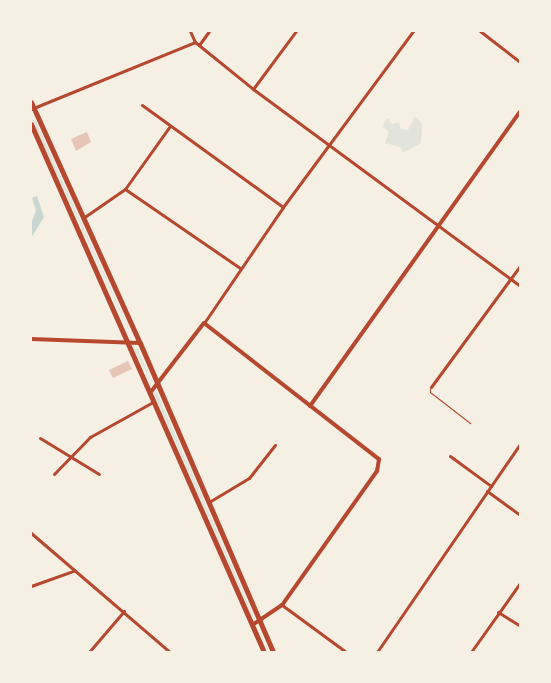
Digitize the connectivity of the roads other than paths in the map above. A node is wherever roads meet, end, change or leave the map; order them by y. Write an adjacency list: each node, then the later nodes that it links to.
1 (190, 31): 6 (street)
2 (209, 31): 7 (street)
3 (296, 31): 9 (street)
4 (413, 31): 17 (street)
5 (480, 31): 8 (street)
6 (195, 42): 7 (street); 12 (street)
7 (199, 45): 9 (street)
8 (520, 62)
9 (253, 89): 17 (street)
10 (31, 102): 12 (main road)
11 (142, 105): 16 (street)
12 (33, 108): 20 (main road)
13 (520, 112): 14 (street)
14 (518, 118): 21 (street)
15 (31, 124): 28 (main road)
16 (170, 126): 18 (street); 19 (street)
17 (329, 146): 19 (street); 21 (street)
18 (125, 189): 20 (street); 23 (street)
19 (284, 207): 23 (street)
20 (82, 218): 29 (main road)
21 (437, 226): 24 (street); 34 (street)
22 (520, 266): 24 (street)
23 (240, 268): 26 (street)
24 (510, 278): 25 (street); 31 (street)
25 (520, 286)
26 (204, 323): 30 (street); 34 (street)
27 (31, 339): 28 (street)
28 (128, 343): 29 (street); 32 (main road)
29 (140, 343): 30 (main road)
30 (158, 384): 32 (street); 45 (main road)
31 (431, 387): 35 (lane)
32 (150, 393): 33 (main road)
33 (153, 402): 39 (street); 55 (main road)
34 (310, 406): 51 (street)
35 (470, 423)
36 (40, 438): 39 (street)
37 (520, 444): 43 (street)
38 (275, 445): 45 (street)
39 (70, 455): 41 (street); 42 (street)
40 (450, 456): 43 (street)
41 (54, 474)
42 (99, 474)
43 (491, 486): 44 (street)
44 (487, 491): 46 (street); 62 (street)
45 (208, 502): 54 (main road)
46 (520, 515)
47 (31, 533): 48 (street)
48 (73, 571): 50 (street); 52 (street)
49 (520, 583): 53 (street)
50 (31, 586)
51 (282, 605): 54 (street); 61 (street)
52 (124, 611): 57 (street); 58 (street)
53 (498, 612): 56 (street); 63 (street)
54 (260, 621): 55 (street); 60 (main road)
55 (252, 626): 59 (main road)
56 (520, 626)
57 (89, 652)
58 (170, 652)
59 (264, 652)
60 (272, 652)
61 (346, 652)
62 (377, 652)
63 (471, 652)

